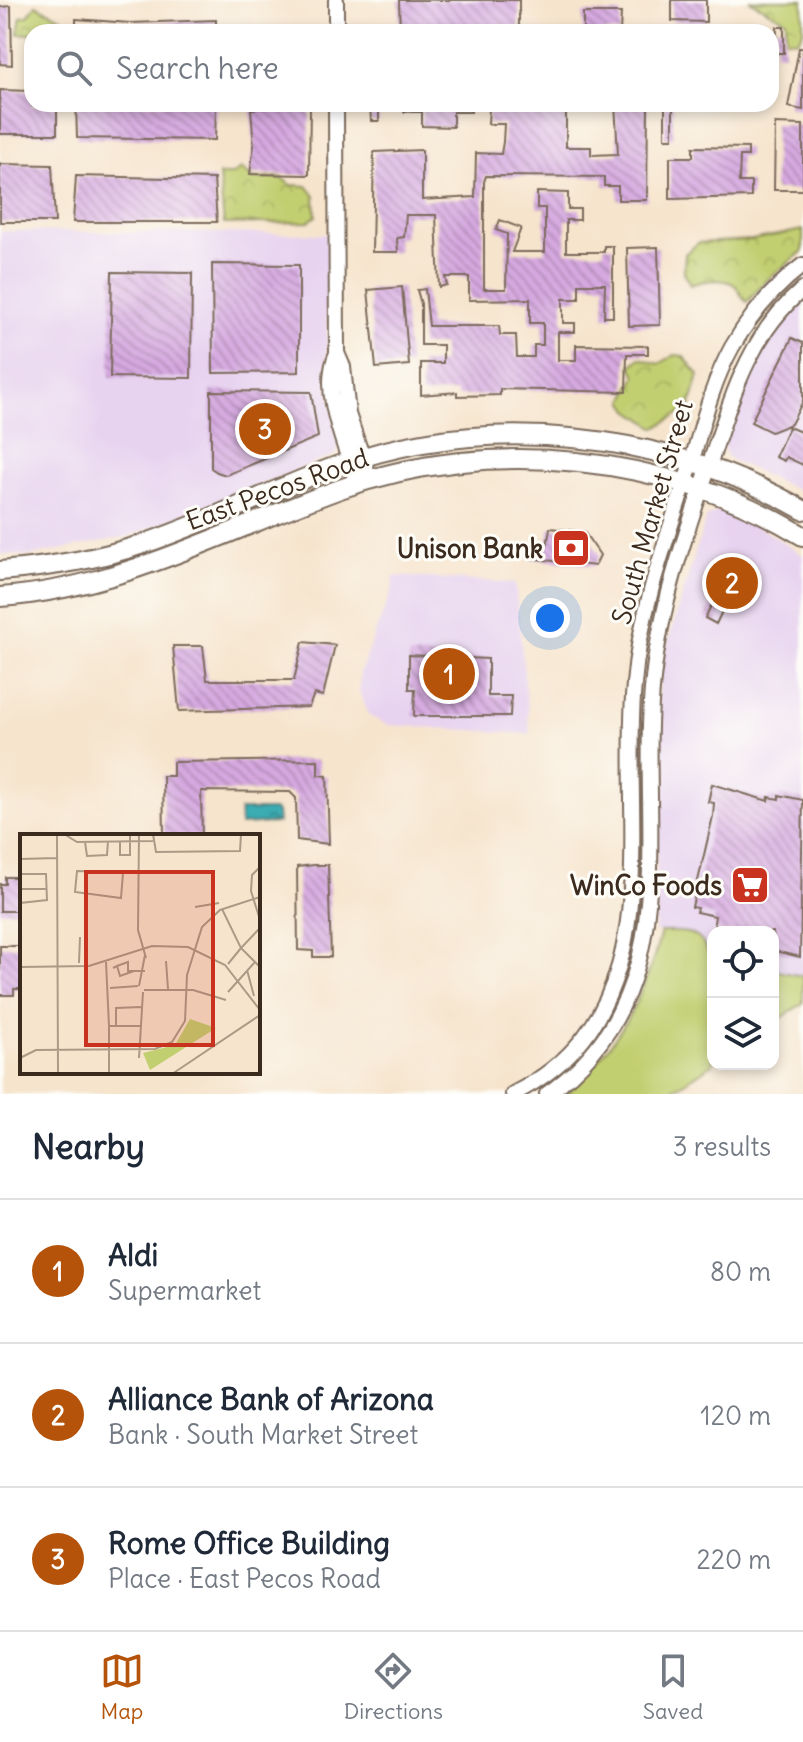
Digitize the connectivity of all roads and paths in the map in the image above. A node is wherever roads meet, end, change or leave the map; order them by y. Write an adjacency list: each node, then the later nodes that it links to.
1 (336, 0): 2 (street)
2 (336, 24)
3 (336, 112): 6 (street)
4 (803, 265): 7 (street, South Market Street)
5 (803, 289): 7 (street, South Market Street)
6 (357, 460): 7 (main road, East Pecos Road); 8 (street); 12 (main road, East Pecos Road)
7 (700, 464): 9 (street, South Market Street); 10 (main road, East Pecos Road)
8 (363, 482): 9 (main road, East Pecos Road); 14 (main road, East Pecos Road)
9 (693, 486): 11 (main road, East Pecos Road); 16 (street, South Market Street); 17 (street, South Market Street)
10 (803, 510)
11 (803, 536)
12 (114, 552): 13 (main road, East Pecos Road); 14 (main road)
13 (0, 571)
14 (57, 590): 15 (main road, East Pecos Road)
15 (0, 597)
16 (513, 1094)
17 (547, 1094)

